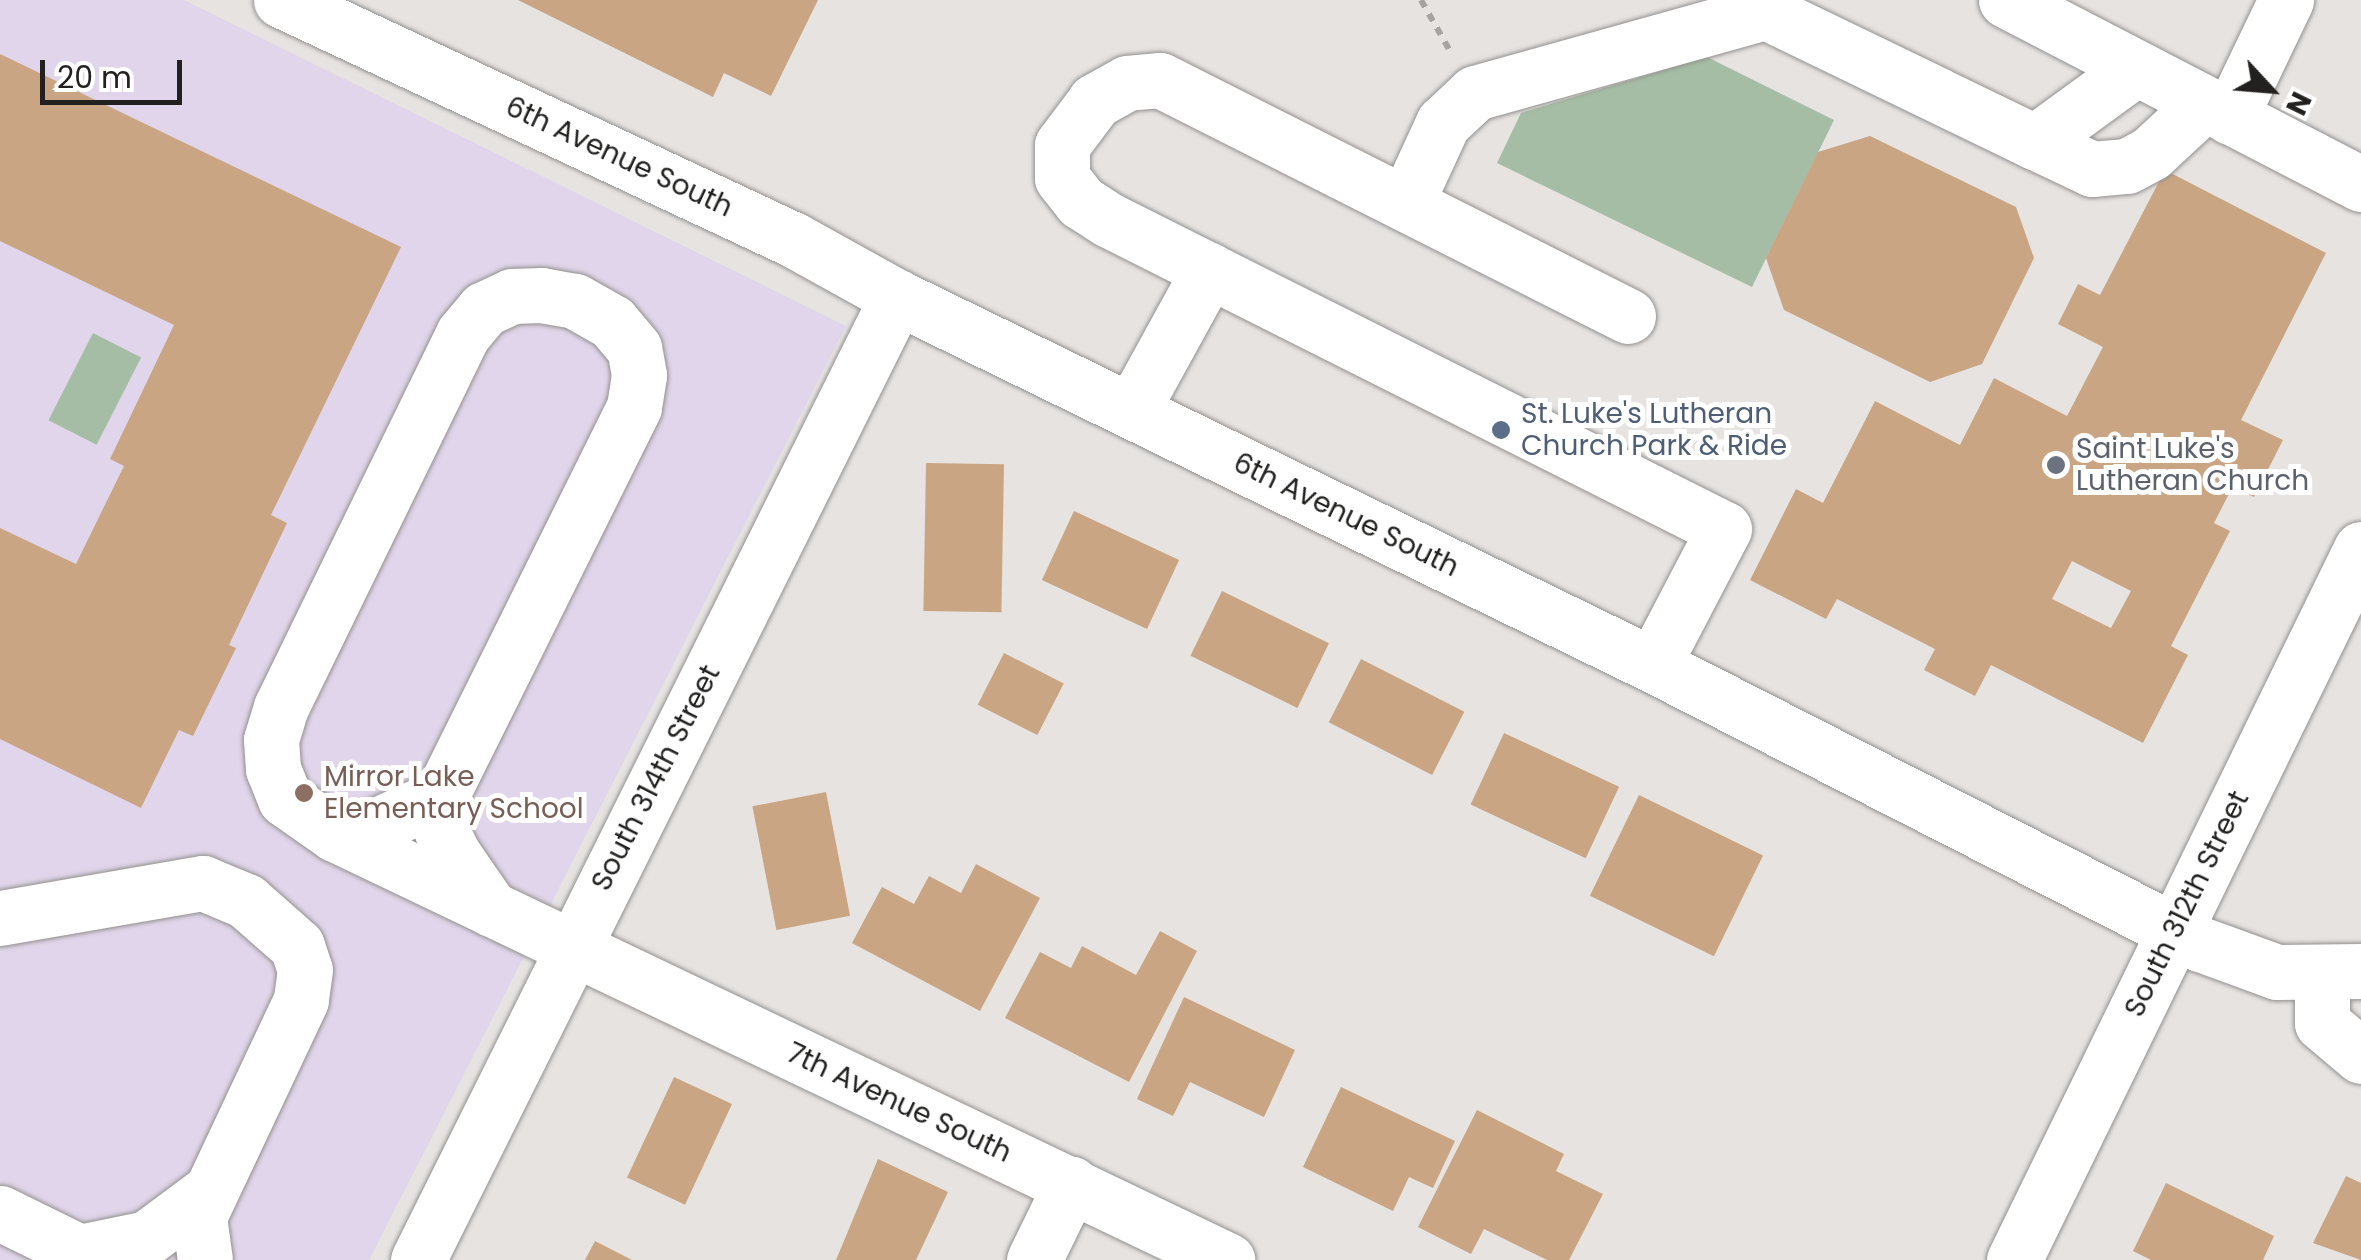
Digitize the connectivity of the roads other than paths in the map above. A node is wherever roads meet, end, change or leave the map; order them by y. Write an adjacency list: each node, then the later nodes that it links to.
1 (2006, 0): 4 (street)
2 (2286, 0): 5 (street)
3 (315, 6): 10 (street, 6th Avenue South)
4 (2135, 69): 5 (street); 6 (street)
5 (2217, 110): 6 (street); 7 (street)
6 (2035, 142): 8 (street)
7 (2355, 166)
8 (1408, 199): 9 (street); 11 (street)
9 (1209, 270): 12 (street); 14 (street)
10 (897, 297): 12 (street, 6th Avenue South); 20 (street, South 314th Street)
11 (1628, 316)
12 (1132, 410): 14 (street, 6th Avenue South)
13 (2361, 549): 19 (street, South 312th Street)
14 (1653, 665): 19 (street, 6th Avenue South)
15 (440, 796): 16 (street); 16 (street, 7th Avenue South); 17 (street)
16 (335, 834): 17 (street, 7th Avenue South)
17 (491, 908): 20 (street, 7th Avenue South)
18 (0, 918): 24 (street)
19 (2174, 929): 21 (street, 6th Avenue South); 31 (street, South 312th Street)
20 (571, 946): 23 (street, 7th Avenue South); 28 (street, South 314th Street)
21 (2342, 973): 22 (street, 6th Avenue South)
22 (2361, 1056)
23 (1071, 1184): 29 (street); 30 (street, 7th Avenue South)
24 (209, 1192): 26 (street); 27 (street)
25 (0, 1213): 26 (street)
26 (88, 1256)
27 (205, 1260)
28 (418, 1260)
29 (1034, 1260)
30 (1227, 1260)
31 (2014, 1260)

